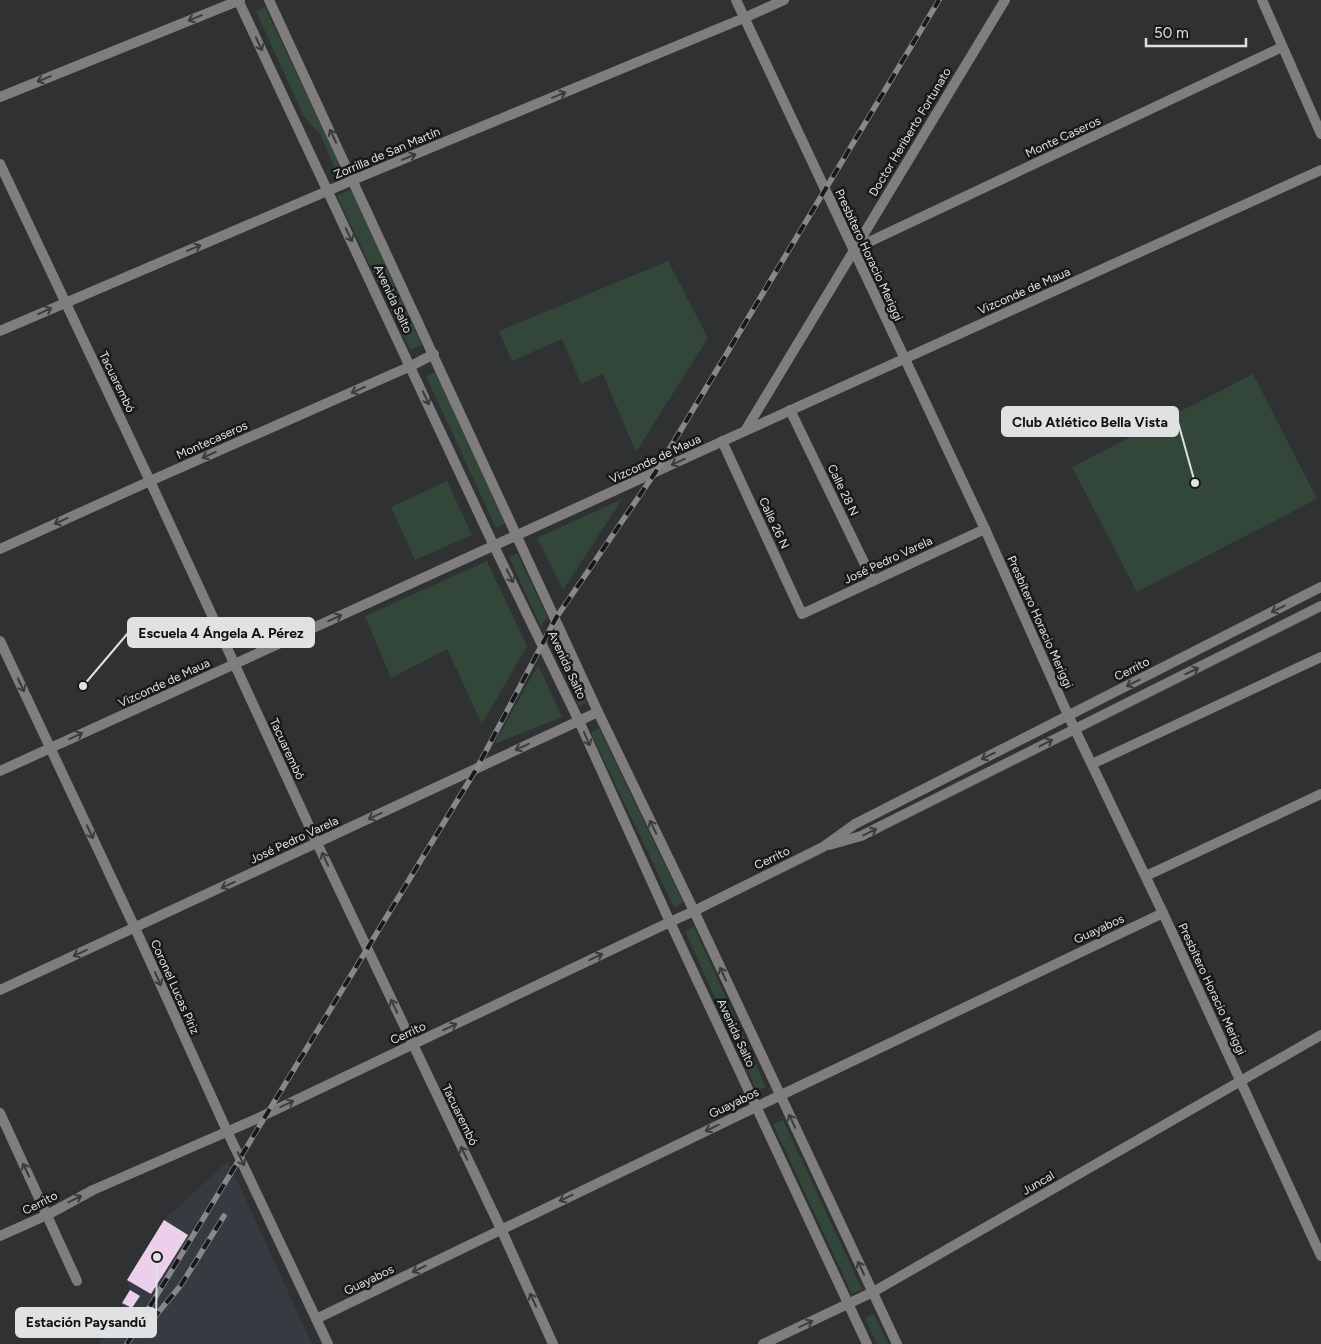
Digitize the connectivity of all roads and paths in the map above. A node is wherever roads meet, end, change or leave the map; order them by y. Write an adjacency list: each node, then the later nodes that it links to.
1 (239, 0): 9 (street, one-way to 9); 14 (street, Avenida Salto, one-way to 14)
2 (269, 0): 13 (street, Avenida Salto, one-way to 2)
3 (736, 0): 7 (street, Presbítero Horacio Meriggi)
4 (784, 0): 7 (street, Zorrilla de San Martín)
5 (1005, 0): 15 (street, Doctor Heriberto Fortunato)
6 (1262, 0): 8 (street)
7 (744, 18): 13 (street, Zorrilla de San Martín, one-way to 7); 15 (street, Presbítero Horacio Meriggi)
8 (1282, 47): 10 (street); 15 (street, Monte Caseros)
9 (0, 97)
10 (1321, 134)
11 (0, 164): 16 (street, Tacuarembó)
12 (1321, 170): 19 (street, Vizconde de Maua)
13 (353, 180): 14 (street, Zorrilla de San Martín); 18 (street, Avenida Salto)
14 (328, 191): 16 (street, Zorrilla de San Martín, one-way to 14); 20 (street, Avenida Salto, one-way to 20)
15 (854, 250): 19 (street, Presbítero Horacio Meriggi); 22 (street, Doctor Heriberto Fortunato)
16 (65, 302): 17 (street, Zorrilla de San Martín, one-way to 16); 24 (street, Tacuarembó)
17 (0, 331)
18 (434, 354): 20 (street, Montecaseros); 26 (street, Avenida Salto)
19 (904, 360): 21 (street, Vizconde de Maua); 25 (street, Presbítero Horacio Meriggi)
20 (411, 366): 24 (street, Montecaseros, one-way to 24); 27 (street, Avenida Salto, one-way to 27)
21 (790, 410): 22 (street, Vizconde de Maua); 29 (street, Calle 28 N)
22 (745, 431): 23 (street, Vizconde de Maua)
23 (722, 441): 26 (street, Vizconde de Maua, one-way to 26); 32 (street, Calle 26 N)
24 (150, 481): 28 (street, Montecaseros, one-way to 28); 35 (street, Tacuarembó)
25 (984, 529): 29 (street, José Pedro Varela); 37 (street, Presbítero Horacio Meriggi)
26 (517, 535): 27 (street, Vizconde de Maua); 36 (street, Avenida Salto)
27 (494, 546): 35 (street, Vizconde de Maua, one-way to 27); 38 (street, Avenida Salto, one-way to 38)
28 (0, 549)
29 (873, 581): 32 (street, José Pedro Varela)
30 (1321, 587): 37 (street, Cerrito, one-way to 37)
31 (1321, 606): 39 (street, Cerrito, one-way to 31)
32 (802, 614)
33 (0, 641): 40 (street, Coronel Lucas Píriz, one-way to 40)
34 (1321, 657): 41 (street)
35 (234, 664): 40 (street, Vizconde de Maua, one-way to 35); 44 (street, Tacuarembó)
36 (598, 712): 38 (street, José Pedro Varela); 47 (street, Avenida Salto, one-way to 36)
37 (1068, 715): 39 (street, Presbítero Horacio Meriggi); 45 (street, Cerrito, one-way to 45)
38 (579, 720): 44 (street, José Pedro Varela, one-way to 44); 49 (street, Avenida Salto, one-way to 49)
39 (1075, 729): 41 (street, Presbítero Horacio Meriggi); 45 (street, Cerrito, one-way to 39)
40 (50, 748): 42 (street, Vizconde de Maua); 50 (street, Coronel Lucas Píriz, one-way to 50)
41 (1092, 764): 46 (street, Presbítero Horacio Meriggi)
42 (0, 771)
43 (1321, 794): 46 (street)
44 (317, 843): 50 (street, José Pedro Varela, one-way to 50); 53 (street, Tacuarembó, one-way to 44)
45 (823, 846): 47 (street, Cerrito)
46 (1146, 876): 48 (street, Presbítero Horacio Meriggi)
47 (694, 911): 49 (street, Cerrito); 55 (street, Avenida Salto, one-way to 47)
48 (1163, 913): 54 (street, Presbítero Horacio Meriggi); 55 (street, Guayabos)
49 (670, 922): 53 (street, Cerrito, one-way to 49); 56 (street, Avenida Salto)
50 (135, 928): 51 (street, José Pedro Varela, one-way to 51); 58 (street, Coronel Lucas Píriz, one-way to 58)
51 (0, 990)
52 (1321, 1035): 54 (street, Juncal)
53 (412, 1045): 58 (street, Cerrito, one-way to 53); 60 (street, Tacuarembó, one-way to 53)
54 (1241, 1082): 62 (street, Presbítero Horacio Meriggi); 64 (street, Juncal)
55 (780, 1095): 56 (street, Guayabos); 64 (street, Avenida Salto, one-way to 55)
56 (756, 1107): 60 (street, Guayabos, one-way to 60); 65 (street, Avenida Salto)
57 (0, 1114): 59 (street, one-way to 57)
58 (228, 1131): 59 (street, Cerrito, one-way to 58); 66 (street, Coronel Lucas Píriz, one-way to 66)
59 (47, 1215): 61 (street, Cerrito); 63 (street)
60 (501, 1229): 66 (street, Guayabos, one-way to 66); 68 (street, Tacuarembó, one-way to 60)
61 (0, 1236)
62 (1321, 1256)
63 (78, 1282)
64 (873, 1292): 65 (street, Juncal); 71 (street, Avenida Salto)
65 (848, 1304): 69 (street, Juncal, one-way to 65); 70 (street, Avenida Salto)
66 (316, 1319): 67 (street, Coronel Lucas Píriz)
67 (328, 1344)
68 (554, 1344)
69 (763, 1344)
70 (867, 1344)
71 (897, 1344)

